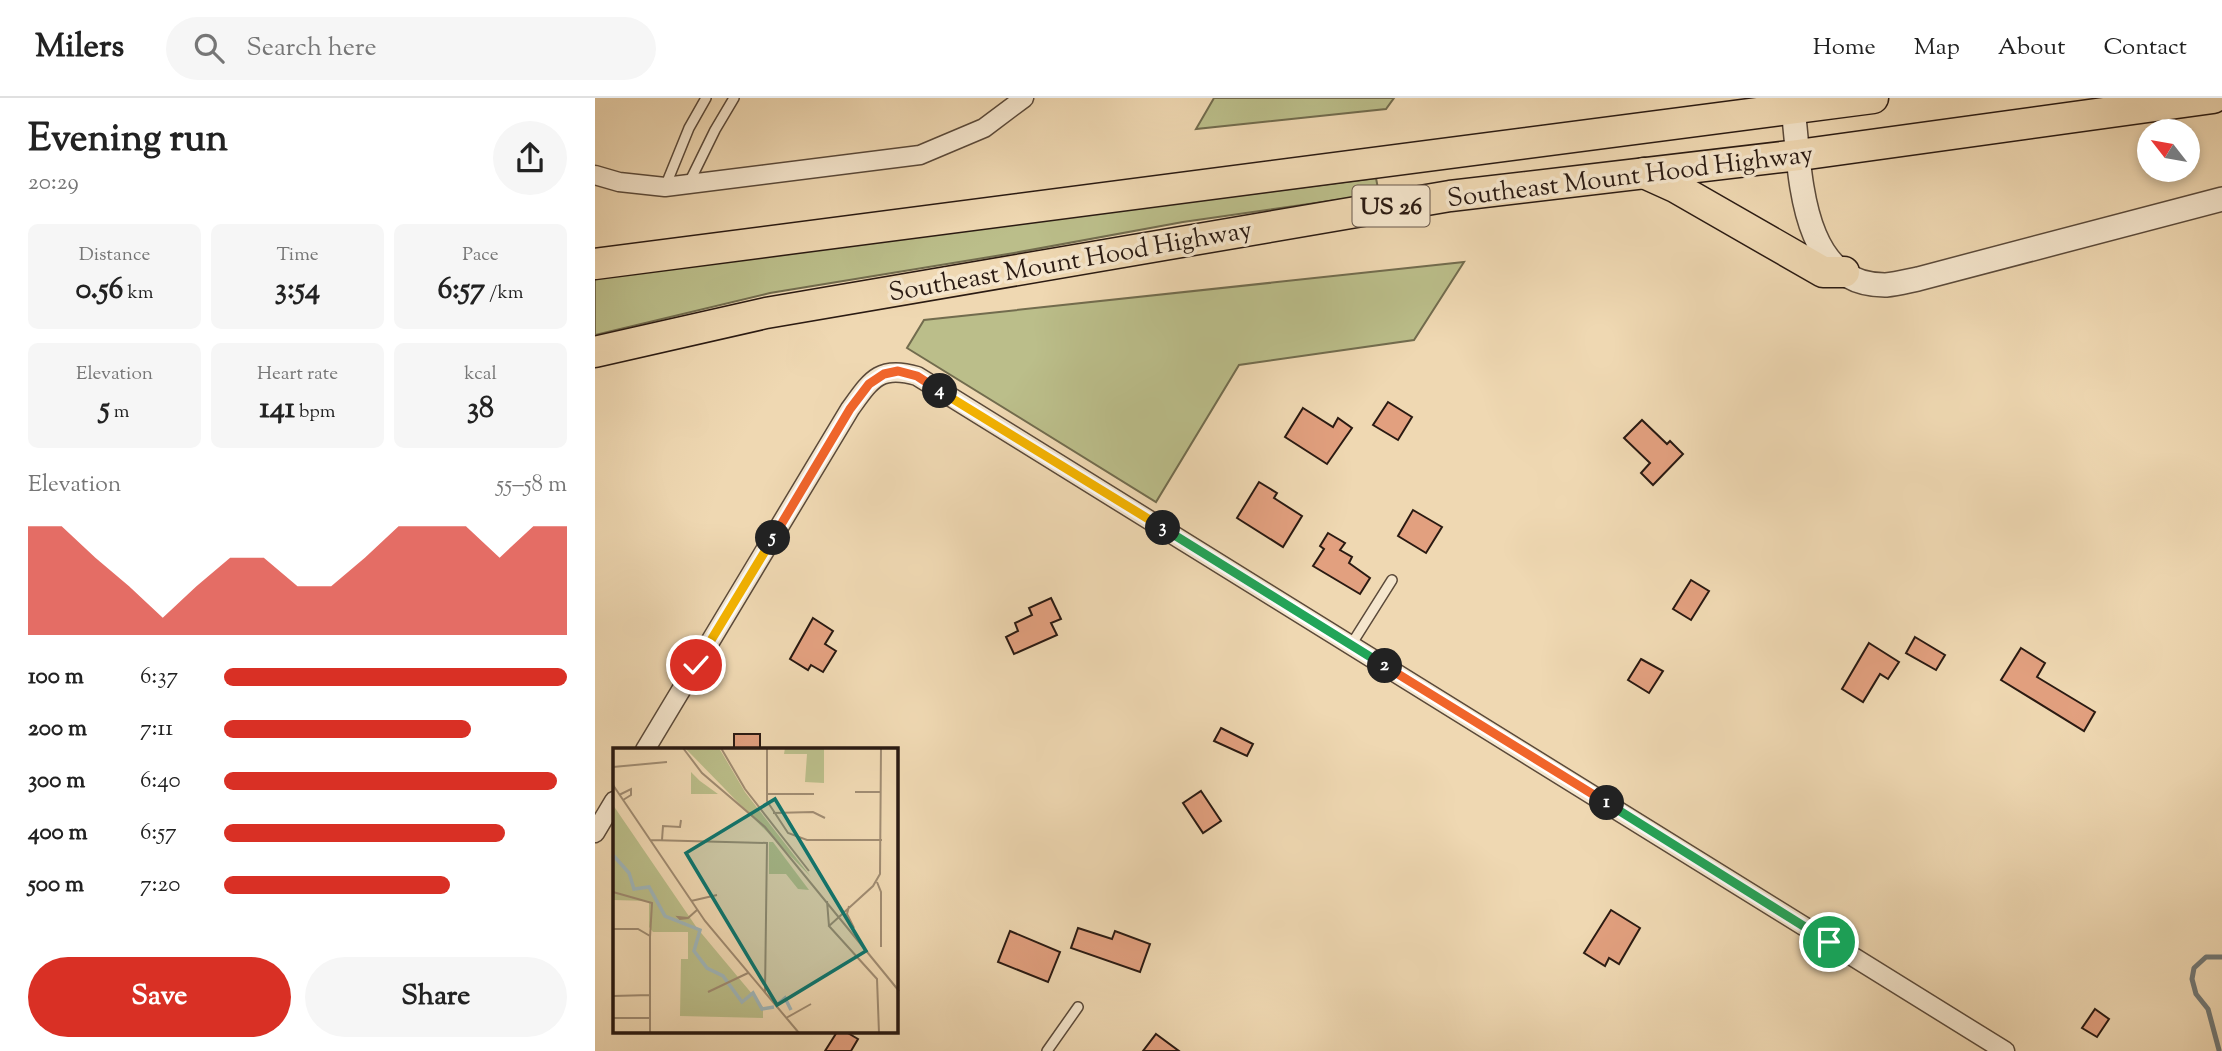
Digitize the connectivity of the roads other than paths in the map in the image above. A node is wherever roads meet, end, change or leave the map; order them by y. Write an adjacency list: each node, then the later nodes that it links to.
1 (706, 98): 12 (lane)
2 (734, 98): 11 (lane)
3 (1024, 98): 11 (street)
4 (1873, 98): 7 (highway, Southeast Mount Hood Highway / US 26)
5 (2062, 98): 8 (highway)
6 (2213, 98): 8 (highway, Southeast Mount Hood Highway / US 26)
7 (1793, 104): 8 (street); 13 (highway); 15 (highway, Southeast Mount Hood Highway / US 26)
8 (1799, 155): 9 (highway, Southeast Mount Hood Highway / US 26); 16 (street)
9 (1644, 172): 13 (highway, Southeast Mount Hood Highway / US 26); 16 (highway)
10 (595, 175): 12 (street)
11 (688, 184): 12 (street)
12 (665, 187)
13 (1450, 196): 17 (highway, Southeast Mount Hood Highway / US 26)
14 (2222, 199): 16 (street)
15 (595, 264)
16 (1844, 272)
17 (595, 352)
18 (1392, 580): 19 (lane)
19 (1351, 645): 20 (street); 25 (street)
20 (646, 748)
21 (613, 803): 22 (street)
22 (595, 832)
23 (1078, 1007): 24 (lane)
24 (1047, 1051)
25 (2005, 1051)

